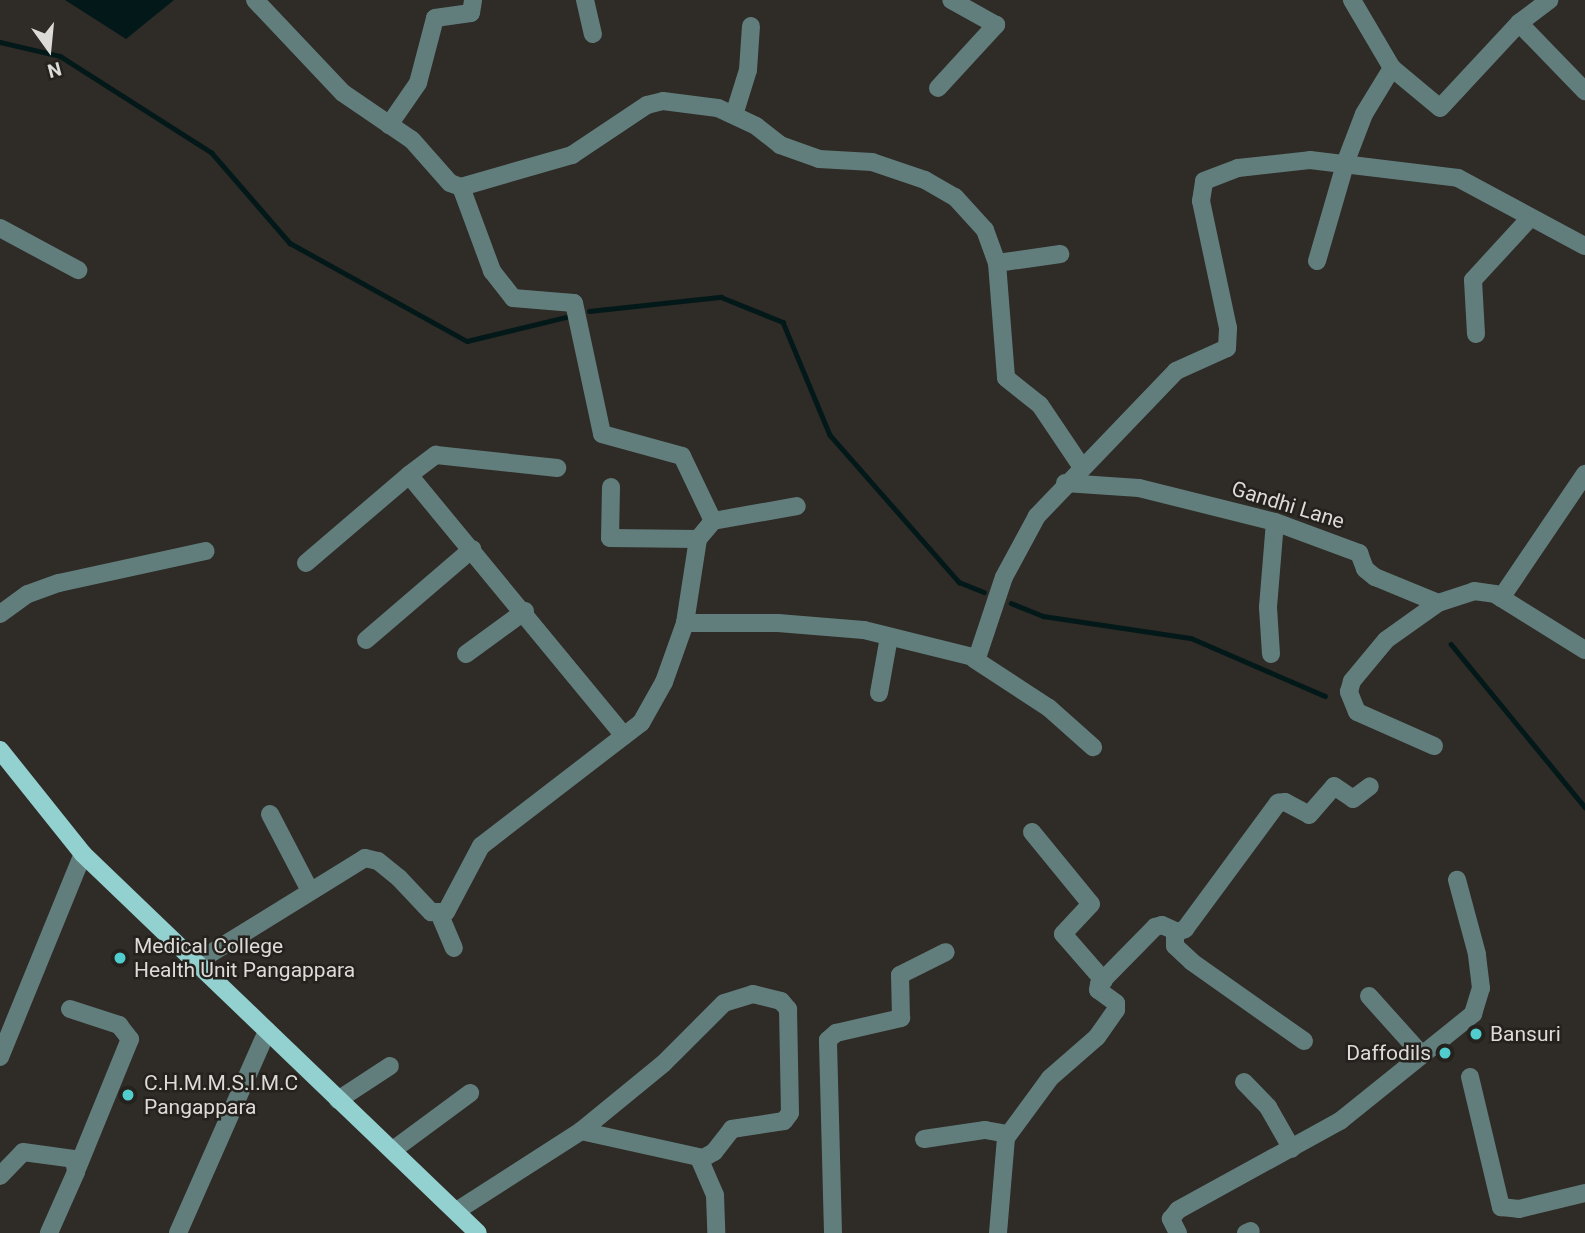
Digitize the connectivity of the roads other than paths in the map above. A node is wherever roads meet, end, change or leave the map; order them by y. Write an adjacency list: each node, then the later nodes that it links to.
1 (255, 0): 14 (street)
2 (473, 0): 14 (street)
3 (585, 0): 9 (street)
4 (951, 0): 11 (street)
5 (1352, 0): 10 (street)
6 (1549, 0): 7 (street)
7 (1519, 23): 10 (street); 12 (street)
8 (751, 26): 13 (street)
9 (593, 34)
10 (1392, 68): 15 (street)
11 (937, 88)
12 (1585, 91)
13 (734, 115): 16 (street); 22 (street)
14 (389, 125): 16 (street)
15 (1346, 161): 17 (street); 21 (street); 25 (street)
16 (461, 187): 32 (street)
17 (1530, 218): 19 (street); 24 (street)
18 (0, 228): 23 (street)
19 (1585, 246)
20 (1060, 254): 22 (street)
21 (1317, 261)
22 (997, 264): 25 (street)
23 (78, 270)
24 (1476, 334)
25 (1081, 466): 29 (street)
26 (557, 468): 28 (street)
27 (1585, 474): 38 (street)
28 (409, 475): 35 (street); 37 (street)
29 (1065, 483): 33 (street, Gandhi Lane); 48 (street)
30 (611, 487): 34 (street)
31 (797, 506): 32 (street)
32 (713, 521): 34 (street)
33 (1275, 522): 39 (street, Gandhi Lane); 47 (street)
34 (698, 539): 42 (street)
35 (472, 549): 40 (street); 44 (street)
36 (206, 551): 41 (street)
37 (306, 563)
38 (1501, 598): 39 (street); 45 (street)
39 (1438, 603): 51 (street)
40 (525, 611): 46 (street); 50 (street)
41 (0, 614)
42 (685, 623): 43 (street); 50 (street)
43 (889, 638): 48 (street); 49 (street)
44 (366, 640)
45 (1585, 650)
46 (466, 654)
47 (1271, 654)
48 (974, 659): 52 (street)
49 (879, 693)
50 (624, 736): 60 (street)
51 (1434, 746)
52 (1093, 747)
53 (0, 750): 57 (main road)
54 (1370, 786): 61 (street)
55 (270, 814): 59 (street)
56 (1032, 832): 65 (street)
57 (83, 854): 64 (main road); 71 (street)
58 (1457, 880): 70 (street)
59 (310, 891): 60 (street); 64 (street)
60 (439, 914): 62 (street)
61 (1175, 931): 65 (street); 69 (street)
62 (454, 948)
63 (946, 952): 91 (street)
64 (195, 963): 68 (main road)
65 (1104, 981): 78 (street)
66 (1369, 996): 70 (street)
67 (70, 1009): 83 (street)
68 (267, 1031): 76 (main road); 88 (street)
69 (1304, 1041)
70 (1421, 1054): 80 (street)
71 (0, 1057)
72 (390, 1066): 76 (street)
73 (1470, 1077): 85 (street)
74 (1244, 1082): 80 (street)
75 (470, 1093): 81 (street)
76 (338, 1100): 81 (main road)
77 (581, 1130): 82 (street); 82 (street); 86 (street)
78 (1008, 1134): 79 (street); 92 (street)
79 (924, 1139)
80 (1293, 1149): 93 (street)
81 (393, 1150): 86 (main road)
82 (699, 1158): 90 (street)
83 (77, 1169): 84 (street); 87 (street)
84 (0, 1176)
85 (1585, 1194)
86 (458, 1210): 89 (main road)
87 (48, 1233)
88 (178, 1233)
89 (478, 1233)
90 (716, 1233)
91 (833, 1233)
92 (998, 1233)
93 (1178, 1233)

